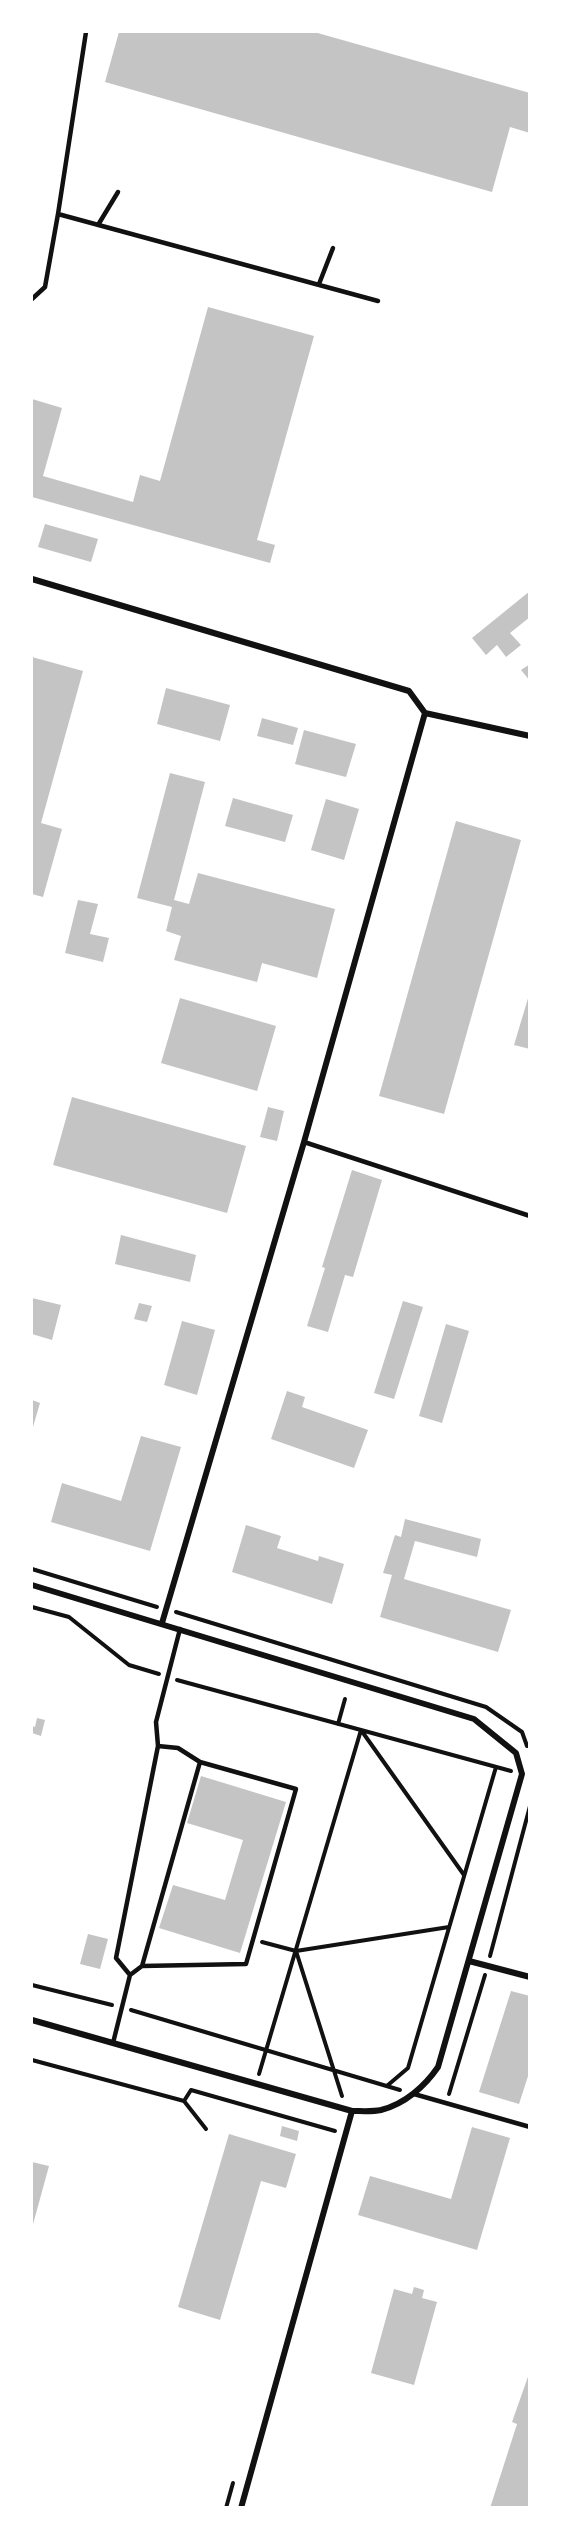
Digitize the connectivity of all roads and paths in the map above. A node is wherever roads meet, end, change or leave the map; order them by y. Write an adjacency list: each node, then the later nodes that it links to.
1 (86, 32): 3 (lane)
2 (118, 192): 4 (lane)
3 (58, 214): 4 (lane); 7 (lane)
4 (98, 225): 6 (lane)
5 (333, 248): 6 (lane)
6 (319, 284): 8 (lane)
7 (32, 299)
8 (378, 301)
9 (32, 579): 10 (street)
10 (425, 713): 11 (street); 12 (street)
11 (530, 736)
12 (304, 1142): 13 (lane); 17 (street)
13 (530, 1216)
14 (32, 1569): 17 (path)
15 (32, 1585): 18 (street)
16 (32, 1607): 20 (path)
17 (166, 1609): 18 (street); 25 (path)
18 (162, 1623): 19 (street)
19 (180, 1629): 20 (lane); 28 (street)
20 (168, 1677): 22 (path); 24 (lane)
21 (345, 1699): 22 (path)
22 (338, 1724): 23 (path)
23 (361, 1730): 27 (path); 29 (path); 32 (path)
24 (158, 1746): 26 (lane); 35 (lane)
25 (530, 1753)
26 (200, 1762): 31 (lane); 34 (lane)
27 (496, 1767): 28 (path); 29 (path)
28 (522, 1774): 33 (street)
29 (464, 1875): 30 (path)
30 (449, 1927): 32 (path); 45 (path)
31 (253, 1939): 32 (path); 34 (lane)
32 (296, 1951): 41 (path); 43 (path)
33 (469, 1961): 36 (street); 46 (street)
34 (142, 1966): 35 (lane)
35 (130, 1975): 38 (lane)
36 (530, 1977)
37 (32, 1985): 38 (path)
38 (121, 2007): 40 (lane); 41 (path)
39 (32, 2020): 40 (street)
40 (113, 2043): 44 (street)
41 (267, 2050): 43 (path); 44 (path)
42 (32, 2060): 47 (path)
43 (334, 2070): 45 (path); 48 (path)
44 (257, 2084): 48 (street)
45 (387, 2086): 46 (path)
46 (414, 2094): 48 (street); 49 (lane)
47 (184, 2101): 50 (path); 51 (path)
48 (349, 2110): 51 (street)
49 (530, 2127)
50 (206, 2129)
51 (344, 2134): 52 (street)
52 (241, 2508)

